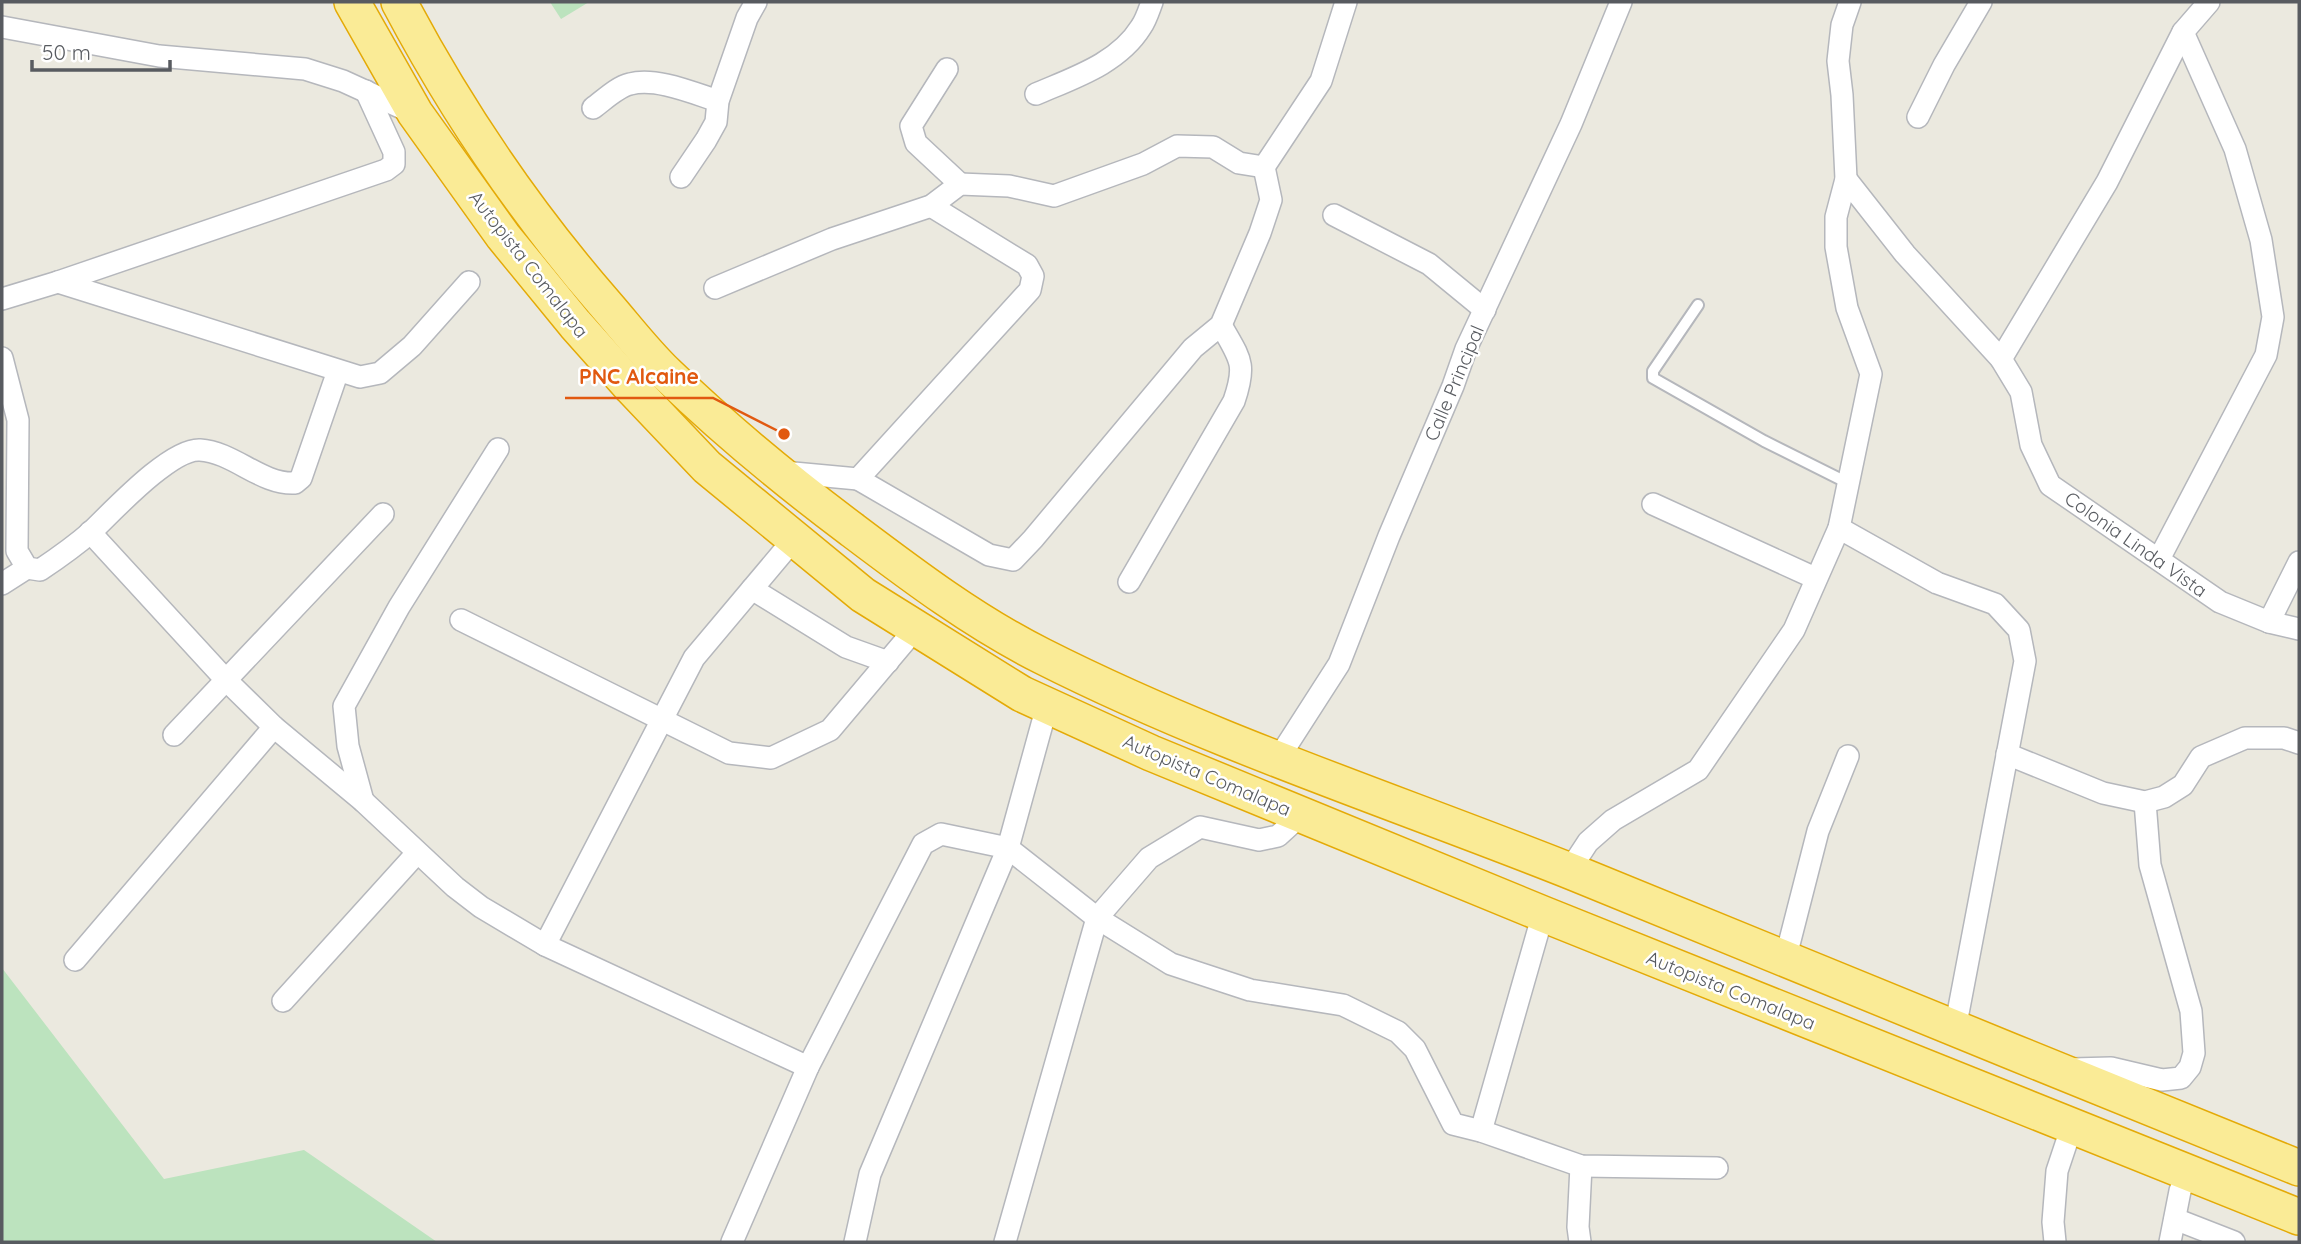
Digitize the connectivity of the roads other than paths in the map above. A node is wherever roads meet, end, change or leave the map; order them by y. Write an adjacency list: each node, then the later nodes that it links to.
1 (352, 2): 17 (highway, Autopista Comalapa)
2 (399, 2): 36 (highway, Autopista Comalapa)
3 (756, 2): 15 (street)
4 (1152, 2): 14 (street)
5 (1346, 2): 19 (street)
6 (1621, 2): 30 (street, Calle Principal)
7 (1850, 2): 21 (street)
8 (1981, 2): 18 (street)
9 (2209, 2): 11 (street)
10 (2, 27): 13 (street)
11 (2183, 32): 33 (street); 44 (street)
12 (947, 69): 22 (street)
13 (366, 91): 17 (street); 25 (street)
14 (1036, 94)
15 (718, 101): 16 (street); 20 (street)
16 (593, 108)
17 (415, 114): 43 (highway, Autopista Comalapa)
18 (1918, 117)
19 (1264, 167): 22 (street); 31 (street)
20 (681, 177)
21 (1846, 179): 33 (street, Colonia Linda Vista); 38 (street)
22 (960, 184): 23 (street)
23 (931, 206): 27 (street); 37 (street)
24 (1334, 215): 30 (street)
25 (58, 282): 28 (street); 34 (street)
26 (469, 282): 34 (street)
27 (715, 288)
28 (2, 299)
29 (1698, 305): 38 (lane)
30 (1485, 310): 64 (street, Calle Principal)
31 (1221, 325): 37 (street); 48 (street)
32 (2, 358): 46 (street)
33 (2001, 359): 44 (street, Colonia Linda Vista)
34 (338, 371): 42 (street)
35 (498, 449): 65 (street)
36 (774, 471): 37 (street); 64 (highway, Autopista Comalapa)
37 (858, 479)
38 (1849, 483): 41 (street)
39 (1653, 505): 47 (street)
40 (383, 514): 56 (street)
41 (1839, 528): 47 (street); 62 (street)
42 (90, 532): 46 (street); 56 (street)
43 (794, 539): 50 (street); 53 (highway, Autopista Comalapa)
44 (2158, 559): 52 (street, Colonia Linda Vista)
45 (2299, 562): 52 (street)
46 (27, 568): 49 (street)
47 (1815, 578): 70 (street)
48 (1129, 582)
49 (2, 584)
50 (752, 589): 55 (street); 58 (street)
51 (461, 620): 58 (street)
52 (2269, 622): 54 (street, Colonia Linda Vista)
53 (916, 628): 55 (street); 57 (highway, Autopista Comalapa)
54 (2299, 629)
55 (888, 662): 58 (street)
56 (226, 680): 59 (street); 60 (street)
57 (1047, 706): 67 (highway, Autopista Comalapa); 68 (street)
58 (663, 721): 73 (street)
59 (274, 727): 65 (street); 74 (street)
60 (174, 735)
61 (2299, 743): 66 (street)
62 (2007, 754): 66 (street); 77 (street)
63 (1849, 756): 75 (street)
64 (1278, 759): 70 (highway, Autopista Comalapa)
65 (363, 801): 69 (street)
66 (2145, 802): 79 (street)
67 (1301, 815): 71 (highway, Autopista Comalapa); 72 (street)
68 (1008, 848): 72 (street); 78 (street); 89 (street)
69 (417, 853): 73 (street); 76 (street)
70 (1569, 871): 75 (highway, Autopista Comalapa)
71 (1543, 915): 80 (highway, Autopista Comalapa); 81 (street)
72 (1097, 919): 81 (street); 90 (street)
73 (545, 945): 78 (street)
74 (75, 960)
75 (1785, 960): 77 (highway, Autopista Comalapa)
76 (283, 1001)
77 (1955, 1029): 79 (highway, Autopista Comalapa)
78 (808, 1067): 88 (street)
79 (2056, 1070): 84 (highway, Autopista Comalapa)
80 (2072, 1126): 85 (highway, Autopista Comalapa); 92 (street)
81 (1481, 1131): 82 (street)
82 (1581, 1166): 83 (street); 91 (street)
83 (1717, 1168)
84 (2299, 1168)
85 (2187, 1172): 86 (highway, Autopista Comalapa); 87 (street)
86 (2299, 1217)
87 (2175, 1219): 93 (street); 94 (street)
88 (732, 1242)
89 (855, 1242)
90 (1005, 1242)
91 (1580, 1242)
92 (2054, 1242)
93 (2170, 1242)
94 (2234, 1242)

